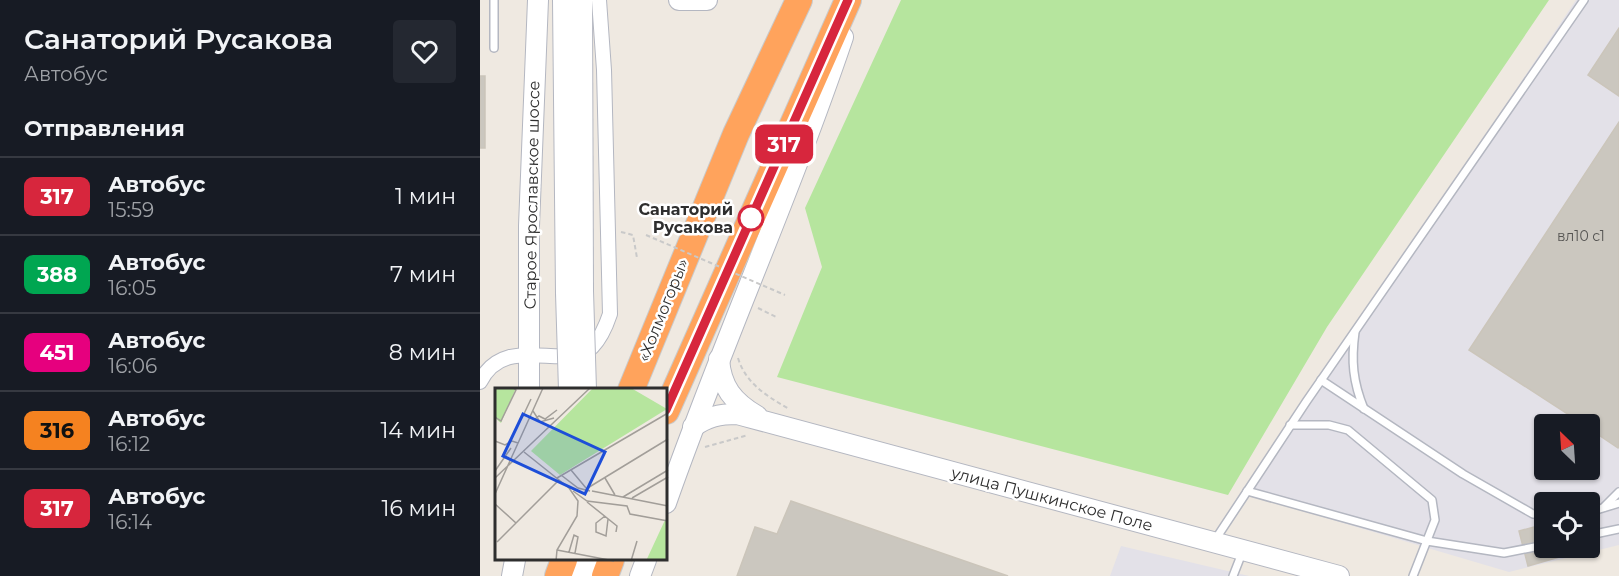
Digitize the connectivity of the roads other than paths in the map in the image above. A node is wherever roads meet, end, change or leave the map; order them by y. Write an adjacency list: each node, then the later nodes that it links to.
1 (494, 0): 12 (lane)
2 (538, 0): 15 (main road, Старое Ярославское шоссе)
3 (563, 0): 13 (main road, Старое Ярославское шоссе)
4 (582, 0): 13 (main road, Старое Ярославское шоссе)
5 (599, 0): 15 (street)
6 (679, 0): 7 (main road)
7 (707, 0)
8 (799, 0): 22 (highway, «Холмогоры»)
9 (848, 0): 23 (highway)
10 (855, 0): 16 (main road)
11 (1584, 0): 14 (lane)
12 (494, 48)
13 (574, 292): 20 (main road, Старое Ярославское шоссе, bridge); 21 (main road, Старое Ярославское шоссе, bridge)
14 (1355, 332): 17 (lane); 24 (lane)
15 (529, 356): 18 (street); 19 (main road, Старое Ярославское шоссе)
16 (728, 356): 25 (main road, улица Пушкинское Поле); 27 (main road)
17 (1321, 380): 24 (lane); 26 (lane)
18 (480, 382)
19 (529, 388)
20 (569, 388)
21 (586, 388)
22 (632, 388)
23 (668, 406)
24 (1364, 409): 34 (lane)
25 (764, 420): 27 (main road, улица Пушкинское Поле); 38 (main road, улица Пушкинское Поле)
26 (1290, 425): 28 (lane); 37 (lane)
27 (693, 427): 30 (main road)
28 (1246, 490): 37 (lane); 38 (lane)
29 (1619, 492): 32 (lane)
30 (668, 497)
31 (1619, 503): 33 (lane)
32 (1600, 509)
33 (1600, 510)
34 (1534, 514)
35 (1619, 529): 36 (lane)
36 (1600, 533)
37 (1428, 541): 39 (lane); 53 (lane)
38 (1213, 543): 40 (main road, улица Пушкинское Поле)
39 (1534, 547)
40 (1242, 551): 51 (lane); 52 (main road, улица Пушкинское Поле)
41 (516, 561): 46 (main road)
42 (564, 561): 47 (highway)
43 (592, 561): 48 (main road)
44 (610, 561): 49 (highway)
45 (646, 561): 50 (main road)
46 (512, 576)
47 (558, 576)
48 (593, 576)
49 (605, 576)
50 (640, 576)
51 (1233, 576)
52 (1339, 576)
53 (1413, 576)

